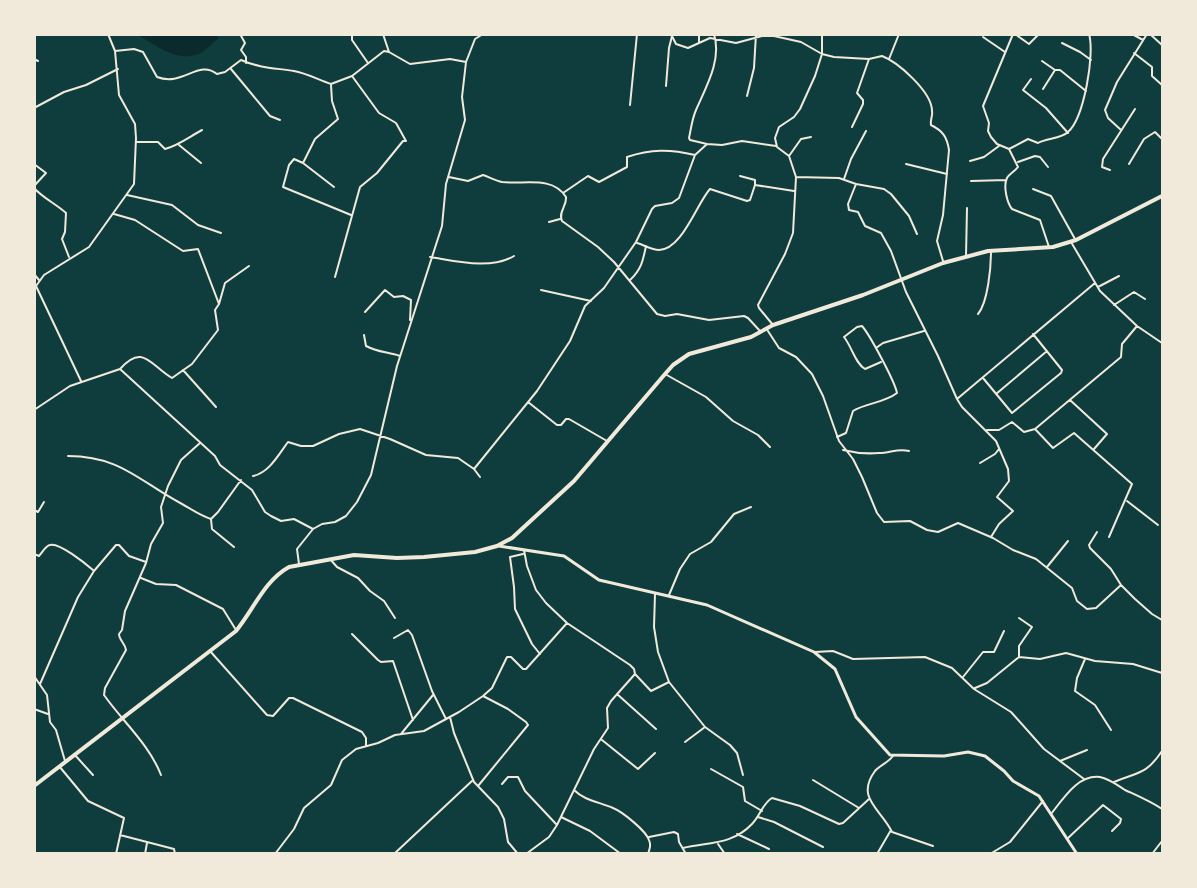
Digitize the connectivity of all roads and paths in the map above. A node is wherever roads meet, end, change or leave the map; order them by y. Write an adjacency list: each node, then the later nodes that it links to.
1 (108, 34): 23 (street)
2 (240, 34): 35 (street)
3 (352, 34): 36 (street)
4 (383, 34): 24 (street)
5 (483, 34): 34 (street)
6 (637, 34): 48 (street)
7 (699, 34): 20 (street)
8 (822, 34): 27 (street)
9 (899, 34): 30 (street)
10 (1014, 34): 11 (street); 25 (street)
11 (1039, 34)
12 (1089, 34): 31 (street)
13 (1132, 34): 19 (street)
14 (1148, 34): 19 (street); 22 (street)
15 (671, 35): 20 (street); 44 (street)
16 (714, 36): 17 (street); 20 (street); 60 (street)
17 (756, 36): 27 (street); 47 (street)
18 (983, 37): 25 (street)
19 (1143, 40): 26 (street)
20 (699, 42)
21 (1062, 43): 31 (street)
22 (1162, 45)
23 (115, 51): 37 (street); 38 (street)
24 (389, 52): 34 (street); 36 (street)
25 (1005, 52): 63 (street)
26 (1134, 53): 43 (street); 54 (street)
27 (822, 54): 29 (street); 62 (street)
28 (34, 59): 32 (street)
29 (869, 59): 30 (street); 52 (street)
30 (889, 59): 76 (street)
31 (1090, 60): 46 (street)
32 (38, 61)
33 (1042, 61): 39 (street)
34 (466, 62): 78 (street)
35 (246, 63): 38 (street); 42 (street)
36 (368, 64): 40 (street)
37 (118, 69): 49 (street); 59 (street)
38 (230, 69): 51 (street)
39 (1055, 70): 45 (street); 46 (street)
40 (352, 76): 42 (street); 94 (street)
41 (1031, 79): 56 (street)
42 (331, 84): 70 (street)
43 (1162, 85)
44 (666, 87)
45 (1043, 89)
46 (1086, 92): 56 (street)
47 (747, 96)
48 (630, 105)
49 (34, 108)
50 (1135, 109): 54 (street)
51 (280, 120)
52 (852, 127)
53 (202, 130): 61 (street)
54 (1121, 130): 75 (street)
55 (866, 131): 80 (street)
56 (1068, 133): 64 (street)
57 (811, 137): 66 (street)
58 (1162, 139): 73 (street)
59 (136, 142): 61 (street); 90 (street)
60 (707, 144): 62 (street); 65 (street)
61 (179, 145): 69 (street)
62 (776, 146): 66 (street)
63 (1000, 146): 64 (street); 67 (street)
64 (1009, 149): 68 (street)
65 (695, 155): 89 (street); 100 (street)
66 (789, 156): 79 (street)
67 (970, 161)
68 (1017, 162): 74 (street); 81 (street)
69 (201, 163)
70 (303, 163): 86 (street); 94 (street)
71 (34, 164): 85 (street)
72 (906, 164): 76 (street)
73 (1129, 164)
74 (1048, 167)
75 (1110, 170)
76 (947, 174): 108 (street)
77 (740, 176): 84 (street)
78 (448, 177): 89 (street); 106 (street)
79 (796, 177): 80 (street); 88 (street)
80 (844, 179): 83 (street)
81 (1006, 180): 82 (street); 102 (street)
82 (971, 181)
83 (856, 184): 98 (street); 116 (street)
84 (755, 185): 88 (street); 101 (street)
85 (34, 187): 107 (street)
86 (334, 187)
87 (1033, 189): 99 (street)
88 (794, 191): 128 (street)
89 (563, 193): 95 (street)
90 (127, 195): 93 (street); 97 (street)
91 (1162, 196): 99 (main road)
92 (967, 208): 105 (street)
93 (114, 214): 107 (street); 123 (street)
94 (351, 215): 113 (street)
95 (560, 219): 96 (street); 110 (street)
96 (549, 222)
97 (221, 233)
98 (917, 234)
99 (1073, 241): 102 (main road); 117 (street)
100 (636, 242): 101 (street); 110 (street)
101 (646, 246): 115 (street)
102 (1049, 247): 103 (main road)
103 (991, 251): 105 (main road); 126 (street)
104 (514, 256): 106 (street)
105 (966, 256): 108 (main road)
106 (430, 257): 127 (street)
107 (69, 258): 114 (street)
108 (944, 263): 116 (main road)
109 (249, 266): 123 (street)
110 (618, 267): 115 (street); 122 (street)
111 (34, 274): 114 (street)
112 (1119, 276): 119 (street)
113 (335, 277)
114 (39, 280): 118 (street)
115 (630, 280): 132 (street)
116 (901, 280): 128 (main road); 131 (street)
117 (1095, 283): 119 (street); 133 (street)
118 (35, 285): 144 (street)
119 (1098, 287): 124 (street)
120 (541, 290): 122 (street)
121 (1145, 299): 124 (street)
122 (591, 301): 148 (street)
123 (219, 304): 141 (street)
124 (1114, 305): 129 (street)
125 (365, 312): 127 (street)
126 (978, 314)
127 (410, 323): 138 (street)
128 (773, 325): 130 (main road)
129 (1137, 326): 135 (street); 147 (street)
130 (766, 328): 132 (main road); 155 (street)
131 (924, 330): 136 (street); 146 (street)
132 (760, 331): 142 (main road)
133 (1033, 334): 137 (street); 143 (street)
134 (364, 335): 138 (street)
135 (1162, 344)
136 (876, 348): 139 (street); 139 (street)
137 (1047, 351): 145 (street); 145 (street)
138 (400, 356): 154 (street)
139 (881, 362): 155 (street)
140 (120, 369): 141 (street); 144 (street); 157 (street)
141 (183, 370): 149 (street)
142 (665, 374): 156 (main road); 158 (street)
143 (982, 378): 145 (street); 146 (street)
144 (81, 381): 150 (street)
145 (996, 394)
146 (957, 399): 153 (street)
147 (1070, 400): 152 (street); 160 (street)
148 (528, 402): 156 (street); 167 (street)
149 (216, 407)
150 (35, 410): 151 (street)
151 (34, 418)
152 (1035, 429): 153 (street); 160 (street)
153 (987, 430): 159 (street)
154 (379, 435): 167 (street); 168 (street); 178 (street)
155 (837, 437): 162 (street)
156 (608, 441): 183 (main road)
157 (200, 443): 170 (street); 171 (street)
158 (770, 447)
159 (999, 449): 166 (street); 180 (street)
160 (1094, 449): 173 (street)
161 (34, 450): 164 (street)
162 (843, 450): 163 (street); 180 (street)
163 (909, 451)
164 (34, 456)
165 (68, 456): 171 (street)
166 (980, 463)
167 (474, 469): 169 (street)
168 (253, 476)
169 (480, 477)
170 (241, 480): 176 (street); 178 (street)
171 (165, 495): 176 (street); 189 (street)
172 (44, 501): 175 (street)
173 (1126, 501): 177 (street); 181 (street)
174 (751, 507): 196 (street)
175 (34, 510)
176 (211, 519): 184 (street)
177 (1158, 525)
178 (313, 529): 190 (street)
179 (1097, 532): 194 (street)
180 (991, 537): 191 (street)
181 (1109, 537)
182 (1068, 541): 191 (street)
183 (497, 546): 185 (street); 188 (main road)
184 (234, 547)
185 (524, 550): 187 (street); 195 (street)
186 (34, 554): 192 (street)
187 (524, 555): 200 (street); 207 (street)
188 (330, 558): 190 (main road); 197 (street)
189 (146, 563): 192 (street); 193 (street)
190 (299, 564): 201 (main road)
191 (1047, 567): 194 (street)
192 (94, 571): 215 (street)
193 (141, 578): 201 (street); 223 (street)
194 (1121, 585): 199 (street)
195 (655, 594): 196 (street); 214 (street)
196 (669, 595): 206 (street)
197 (395, 618)
198 (1019, 618): 208 (street)
199 (1162, 620)
200 (567, 623): 207 (street); 211 (street)
201 (236, 631): 205 (main road)
202 (1004, 631): 213 (street)
203 (352, 634): 225 (street)
204 (394, 638): 218 (street)
205 (210, 651): 223 (main road); 232 (street)
206 (814, 652): 213 (street); 237 (street)
207 (540, 654): 219 (street)
208 (1019, 657): 209 (street); 216 (street)
209 (1085, 659): 210 (street); 228 (street)
210 (1162, 673)
211 (635, 674): 214 (street); 217 (street)
212 (34, 676): 215 (street)
213 (963, 677): 216 (street)
214 (669, 682): 226 (street)
215 (40, 684): 221 (street)
216 (974, 689): 239 (street)
217 (617, 694): 227 (street); 230 (street)
218 (434, 695): 224 (street); 225 (street)
219 (483, 696): 222 (street); 251 (street)
220 (34, 709): 221 (street)
221 (49, 715): 238 (street)
222 (450, 717): 224 (street); 246 (street)
223 (124, 719): 236 (main road); 243 (street)
224 (446, 719): 229 (street)
225 (413, 720): 229 (street)
226 (705, 727): 231 (street); 244 (street)
227 (656, 729)
228 (1111, 730)
229 (401, 734): 232 (street)
230 (602, 740): 235 (street); 252 (street)
231 (685, 742)
232 (366, 746): 275 (street)
233 (1087, 750): 239 (street)
234 (1162, 751): 248 (street)
235 (655, 753)
236 (74, 754): 238 (main road); 242 (street)
237 (893, 756): 253 (street); 254 (street)
238 (65, 761): 240 (main road)
239 (1060, 761): 245 (street)
240 (59, 766): 250 (main road); 265 (street)
241 (711, 769): 257 (street)
242 (93, 775)
243 (160, 775)
244 (743, 775)
245 (1084, 779): 248 (street); 258 (street)
246 (473, 780): 251 (street); 279 (street)
247 (813, 780): 255 (street)
248 (1114, 782): 256 (street)
249 (502, 784): 261 (street)
250 (34, 786)
251 (478, 786): 280 (street)
252 (574, 790): 259 (street); 266 (street)
253 (869, 800): 255 (street); 262 (street)
254 (1043, 801): 258 (street); 287 (street)
255 (859, 808): 257 (street)
256 (1162, 809)
257 (762, 811): 260 (street)
258 (1050, 815): 267 (street)
259 (561, 817): 261 (street); 282 (street)
260 (758, 817): 264 (street); 272 (street)
261 (556, 825): 281 (street)
262 (891, 830): 271 (street); 286 (street)
263 (1112, 831): 267 (street)
264 (737, 834): 270 (street); 274 (street)
265 (120, 835): 269 (street); 276 (street)
266 (649, 837): 273 (street); 283 (street)
267 (1067, 839): 288 (street)
268 (1162, 841): 289 (street)
269 (147, 843): 277 (street); 278 (street)
270 (718, 843): 273 (street); 285 (street)
271 (933, 846)
272 (823, 847)
273 (683, 848): 284 (street)
274 (769, 849)
275 (277, 853)
276 (116, 854)
277 (145, 854)
278 (175, 854)
279 (394, 854)
280 (518, 854)
281 (526, 854)
282 (621, 854)
283 (648, 854)
284 (686, 854)
285 (725, 854)
286 (877, 854)
287 (990, 854)
288 (1077, 854)
289 (1152, 854)

